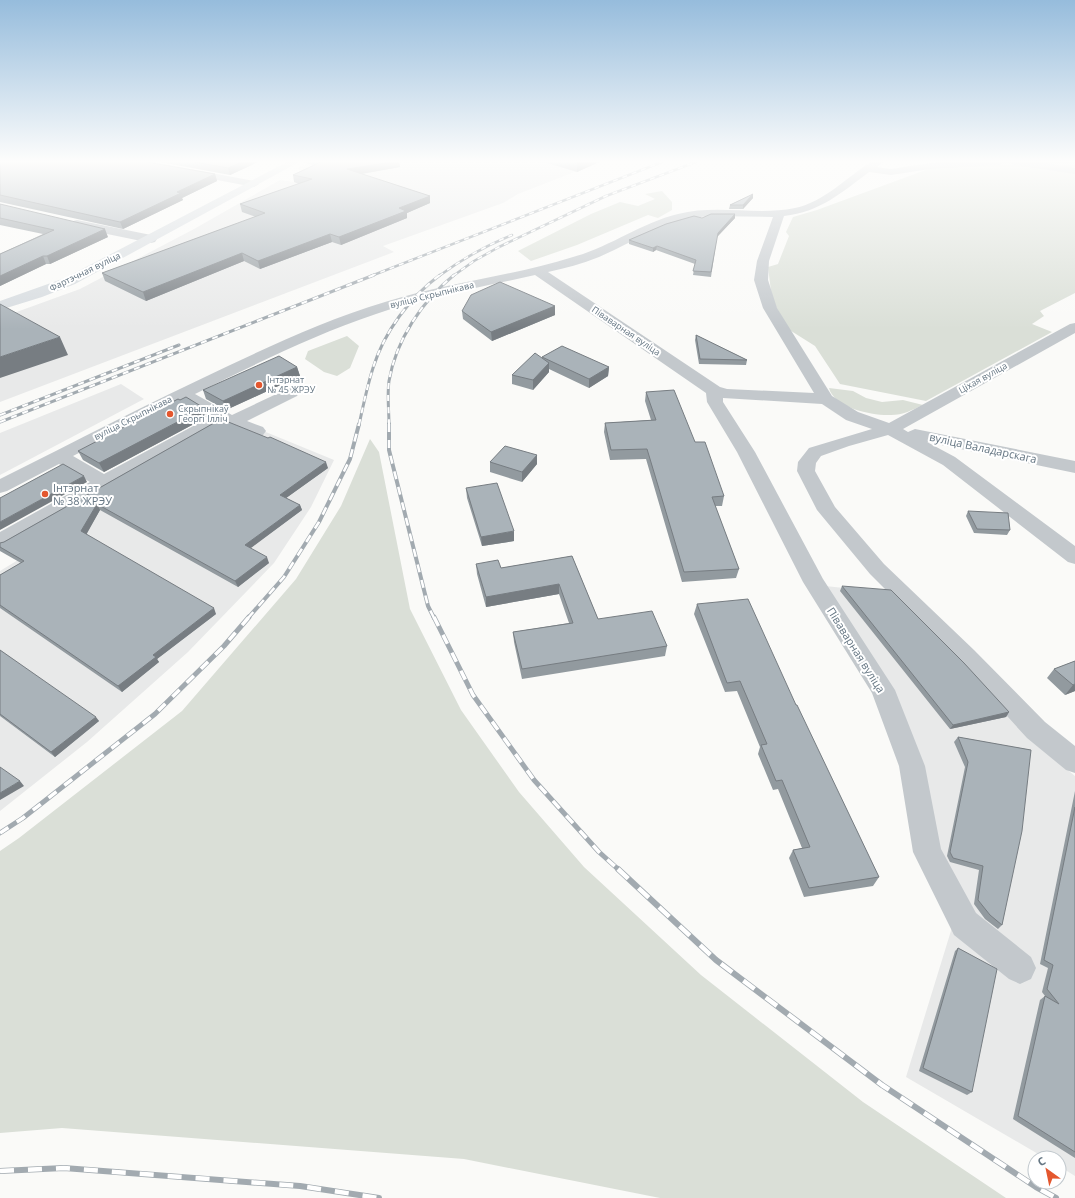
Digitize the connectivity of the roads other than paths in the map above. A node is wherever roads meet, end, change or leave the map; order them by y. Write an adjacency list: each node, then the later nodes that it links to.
1 (191, 218): 5 (main road, Фартэчная вуліца)
2 (680, 218): 6 (street, вуліца Скрыпнікава)
3 (778, 218): 12 (street)
4 (68, 222): 5 (street)
5 (151, 239): 7 (main road, Фартэчная вуліца)
6 (537, 270): 9 (street, Піваварная вуліца); 10 (street, вуліца Скрыпнікава)
7 (0, 306)
8 (1075, 327): 14 (street, Ціхая вуліца)
9 (714, 391): 12 (street, Піваварная вуліца); 23 (street, Піваварная вуліца)
10 (182, 393): 13 (street); 16 (street, вуліца Скрыпнікава)
11 (291, 393): 13 (street)
12 (826, 399): 14 (street)
13 (228, 419): 15 (street); 18 (street)
14 (890, 429): 17 (street, вуліца Валадарскага); 21 (street); 22 (street)
15 (257, 431)
16 (59, 456): 18 (street); 19 (street, вуліца Скрыпнікава)
17 (1075, 467)
18 (104, 482): 20 (street)
19 (0, 487)
20 (0, 541)
21 (1075, 557)
22 (1075, 762)
23 (1020, 968)

